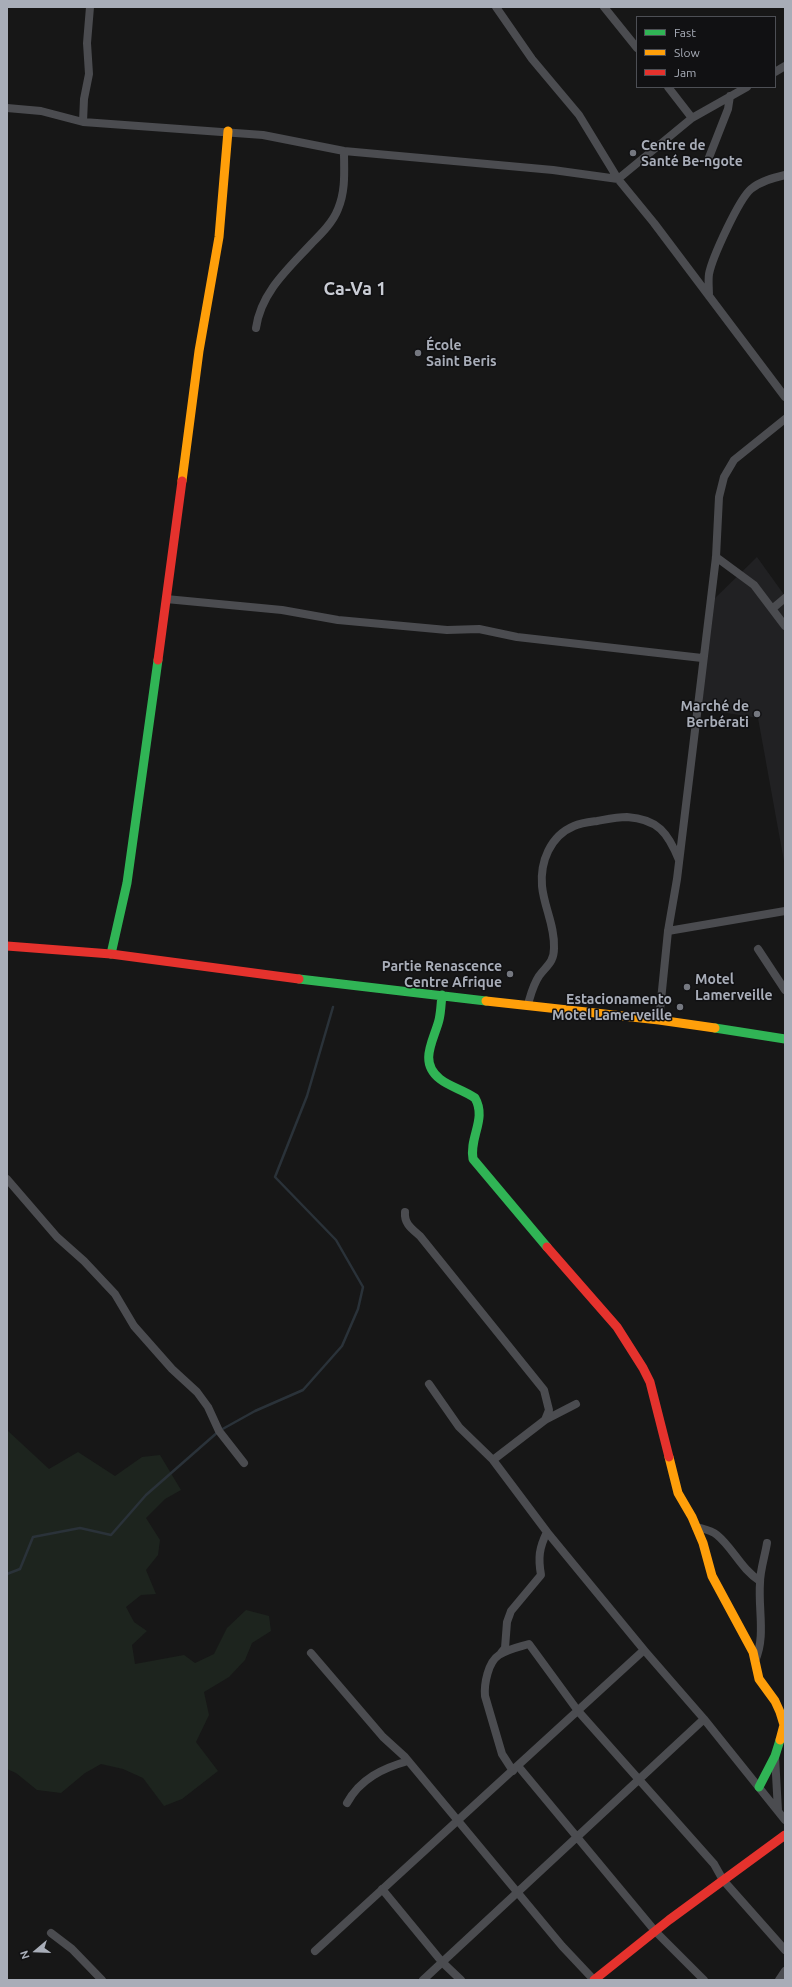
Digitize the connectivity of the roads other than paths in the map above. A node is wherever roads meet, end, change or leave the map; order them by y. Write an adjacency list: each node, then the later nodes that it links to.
1 (90, 7): 12 (street)
2 (496, 7): 17 (street)
3 (604, 7): 4 (street)
4 (636, 47)
5 (785, 66): 6 (street)
6 (776, 71)
7 (669, 88): 11 (street)
8 (745, 88): 9 (street)
9 (730, 96): 11 (street); 15 (street)
10 (7, 108): 12 (street)
11 (692, 118): 17 (street)
12 (83, 122): 13 (street)
13 (228, 131): 14 (street); 24 (street)
14 (344, 151): 17 (street); 19 (street)
15 (708, 160)
16 (785, 175): 18 (street)
17 (618, 179): 18 (street)
18 (709, 296): 20 (street)
19 (256, 328)
20 (785, 397)
21 (785, 419): 22 (street)
22 (716, 557): 25 (street); 27 (street)
23 (785, 598): 25 (street)
24 (166, 599): 27 (street); 33 (street)
25 (772, 609): 26 (street)
26 (785, 626)
27 (702, 658): 28 (street)
28 (679, 861): 30 (street); 36 (street)
29 (785, 911): 30 (street)
30 (668, 932): 37 (street)
31 (7, 946): 33 (street)
32 (758, 949): 34 (street)
33 (111, 954): 35 (street)
34 (785, 990)
35 (442, 995): 36 (street); 46 (street)
36 (528, 1004): 37 (street)
37 (659, 1020): 38 (street)
38 (785, 1039)
39 (7, 1179): 45 (street)
40 (405, 1212): 43 (street)
41 (429, 1384): 44 (street)
42 (576, 1404): 43 (street)
43 (546, 1420): 44 (street)
44 (493, 1460): 47 (street)
45 (244, 1463)
46 (696, 1527): 49 (street); 53 (street)
47 (547, 1532): 50 (street); 52 (street)
48 (767, 1543): 49 (street)
49 (760, 1581): 53 (street)
50 (644, 1650): 54 (street); 55 (street)
51 (311, 1653): 58 (street)
52 (498, 1655): 54 (street); 59 (street)
53 (754, 1662): 56 (street)
54 (578, 1711): 59 (street); 60 (street)
55 (704, 1719): 60 (street); 61 (street)
56 (784, 1724): 57 (street)
57 (775, 1756): 61 (street); 63 (street)
58 (408, 1761): 62 (street); 65 (street)
59 (516, 1769): 65 (street); 67 (street)
60 (640, 1779): 67 (street); 68 (street)
61 (759, 1787): 63 (street)
62 (347, 1803)
63 (778, 1811): 64 (street)
64 (785, 1820)
65 (456, 1821): 69 (street); 70 (street)
66 (785, 1835): 68 (street)
67 (578, 1837): 70 (street); 71 (street)
68 (723, 1880): 71 (street); 73 (street)
69 (382, 1889): 74 (street); 75 (street)
70 (518, 1892): 75 (street); 80 (street)
71 (655, 1931): 80 (street); 81 (street)
72 (51, 1933): 77 (street)
73 (785, 1950)
74 (315, 1951)
75 (442, 1962): 78 (street); 79 (street)
76 (785, 1971): 82 (street)
77 (102, 1980)
78 (423, 1980)
79 (461, 1980)
80 (594, 1980)
81 (704, 1980)
82 (779, 1980)

